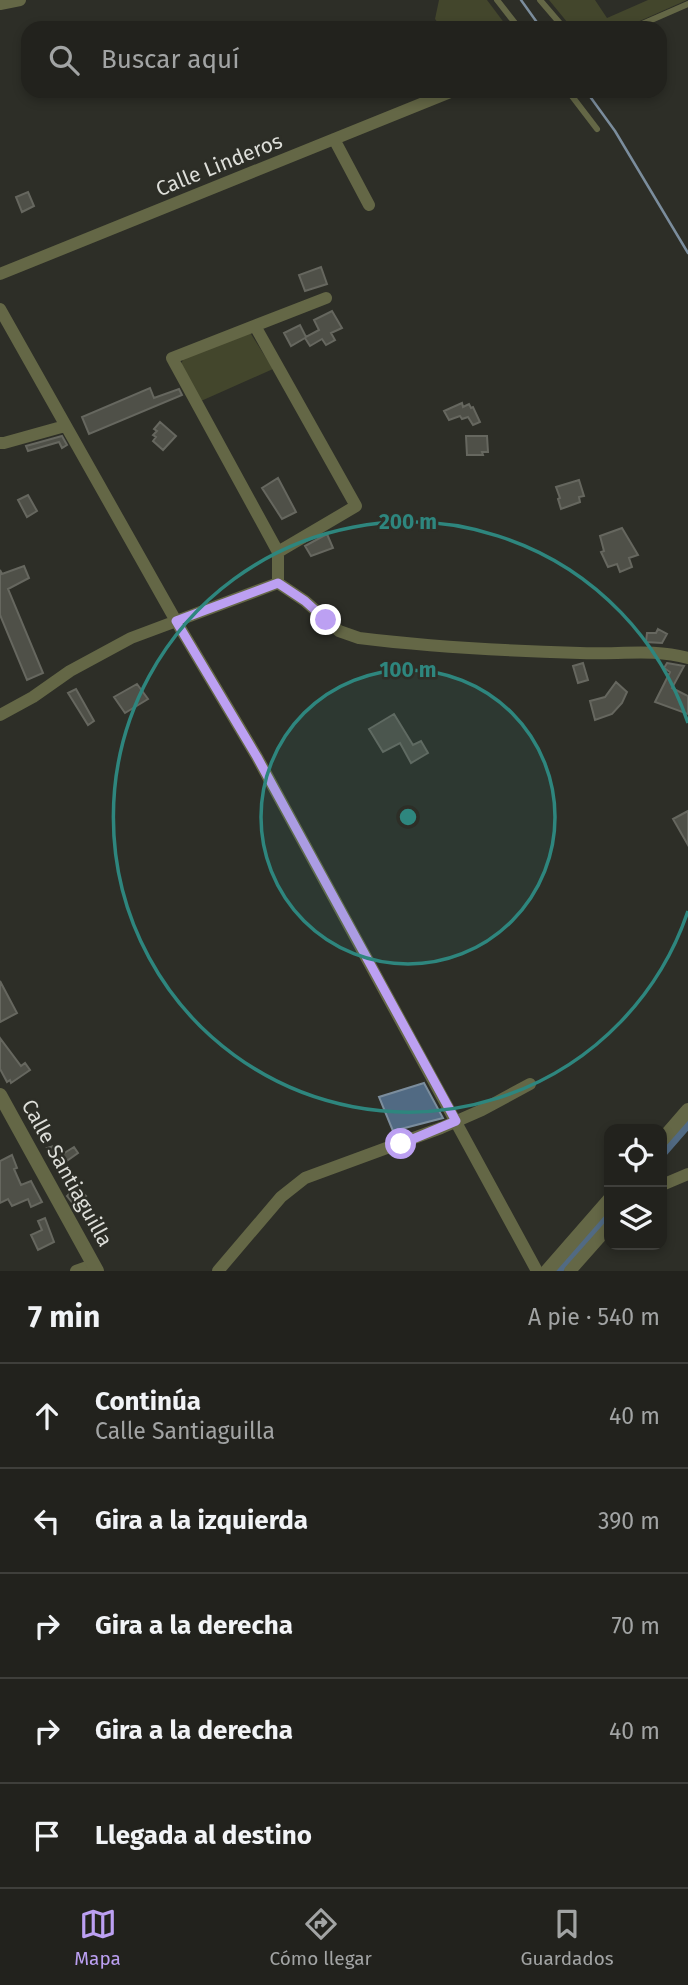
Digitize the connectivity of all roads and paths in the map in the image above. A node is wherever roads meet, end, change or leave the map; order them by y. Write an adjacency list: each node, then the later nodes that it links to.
1 (20, 0): 4 (street)
2 (497, 0): 6 (lane)
3 (540, 0): 7 (lane)
4 (0, 4)
5 (688, 4): 8 (lane)
6 (514, 21)
7 (558, 21)
8 (649, 21)
9 (436, 98): 12 (street, Calle Linderos)
10 (573, 98): 11 (lane)
11 (597, 129)
12 (334, 139): 13 (street); 14 (street, Calle Linderos)
13 (369, 205)
14 (0, 274)
15 (326, 298): 17 (street)
16 (0, 309): 18 (street)
17 (255, 326): 20 (street); 20 (street)
18 (65, 426): 19 (street); 22 (street)
19 (0, 443)
20 (278, 552): 21 (street)
21 (278, 583): 22 (street); 23 (street)
22 (176, 621): 24 (street); 28 (street)
23 (688, 658)
24 (0, 715)
25 (530, 1084): 28 (street)
26 (0, 1095): 34 (street, Calle Santiaguilla)
27 (688, 1110): 29 (street)
28 (456, 1121): 36 (street); 37 (street)
29 (667, 1134)
30 (688, 1174): 31 (street)
31 (667, 1183)
32 (604, 1209): 38 (street)
33 (604, 1233): 39 (street)
34 (95, 1268): 35 (street)
35 (76, 1271)
36 (218, 1271)
37 (537, 1271)
38 (547, 1271)
39 (570, 1271)

